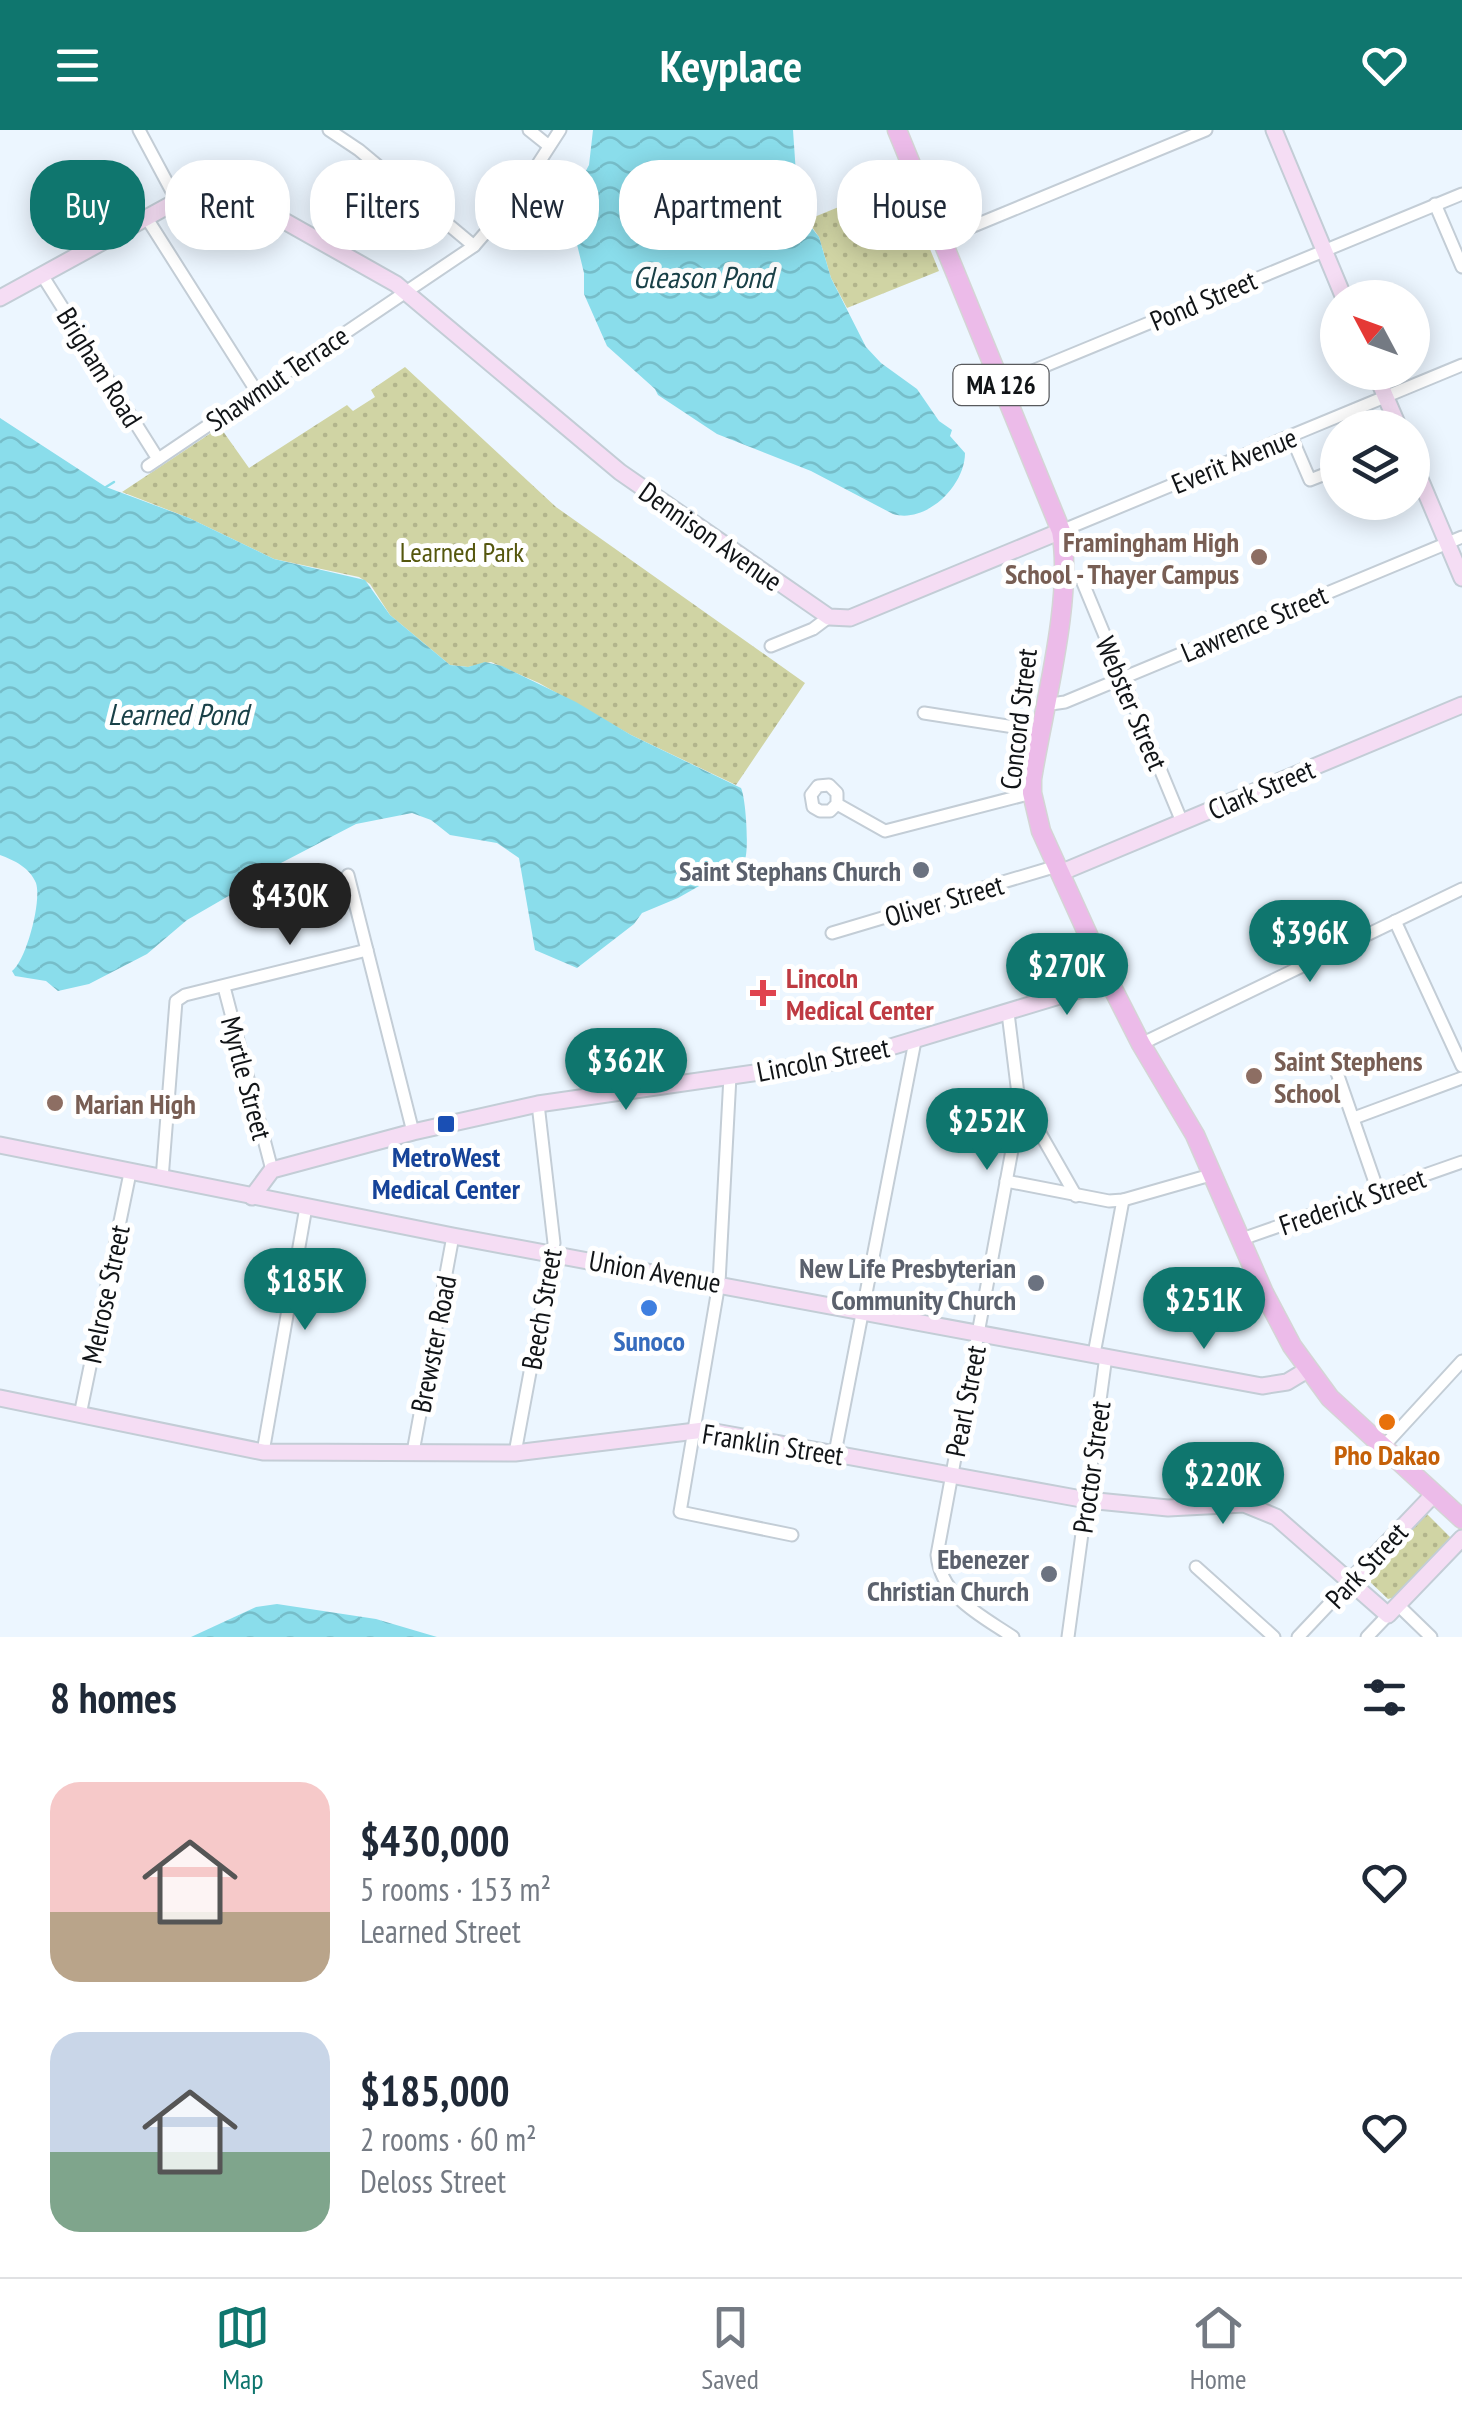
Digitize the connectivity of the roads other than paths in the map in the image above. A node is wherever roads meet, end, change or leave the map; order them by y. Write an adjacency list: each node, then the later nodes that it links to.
1 (139, 130): 10 (street)
2 (329, 130): 17 (street)
3 (530, 130): 8 (street)
4 (560, 130): 8 (street, Shawmut Terrace)
5 (896, 130): 9 (main road, Concord Street / MA 126)
6 (1206, 130): 15 (street)
7 (1274, 130): 19 (street)
8 (549, 146): 17 (street, Shawmut Terrace)
9 (909, 160)
10 (165, 179)
11 (1462, 194): 12 (street, Pond Street)
12 (1435, 204): 19 (street, Pond Street); 20 (street)
13 (165, 207): 14 (street)
14 (146, 217): 21 (street); 28 (street)
15 (982, 222)
16 (290, 224): 23 (street, Dennison Avenue)
17 (474, 246): 23 (street, Shawmut Terrace)
18 (946, 250): 26 (main road, Concord Street / MA 126)
19 (1324, 250): 22 (street); 26 (street, Pond Street)
20 (1462, 267)
21 (42, 275): 24 (street); 32 (street, Brigham Road)
22 (1336, 280)
23 (406, 290): 28 (street, Shawmut Terrace); 39 (street, Dennison Avenue)
24 (0, 298)
25 (1462, 365): 29 (street, Everit Avenue)
26 (1000, 384): 35 (main road, Concord Street / MA 126)
27 (1383, 390): 29 (street)
28 (257, 392): 32 (street, Shawmut Terrace)
29 (1386, 397): 30 (street); 31 (street, Everit Avenue)
30 (1391, 410)
31 (1292, 436): 33 (street); 35 (street, Everit Avenue)
32 (153, 462)
33 (1320, 476)
34 (1430, 493): 36 (street)
35 (1061, 531): 39 (street); 42 (main road, Concord Street / MA 126)
36 (1455, 540): 37 (street); 41 (street, Lawrence Street)
37 (1462, 578)
38 (1083, 583): 41 (street, Webster Street)
39 (829, 616): 40 (street)
40 (771, 646)
41 (1121, 678): 42 (street, Lawrence Street); 48 (street, Webster Street)
42 (1044, 705): 45 (main road, Concord Street / MA 126)
43 (1462, 706): 48 (street, Clark Street)
44 (924, 713): 45 (street)
45 (1040, 731): 46 (main road, Concord Street / MA 126)
46 (1032, 794): 47 (street); 49 (main road, Concord Street / MA 126)
47 (837, 804)
48 (1182, 822): 49 (street, Clark Street)
49 (1058, 870): 53 (street, Oliver Street); 55 (main road, Concord Street / MA 126)
50 (348, 875): 54 (street)
51 (1462, 889): 52 (street)
52 (1395, 921): 59 (street); 60 (street)
53 (832, 933)
54 (366, 950): 56 (street); 67 (street)
55 (1109, 981): 57 (street, Lincoln Street); 59 (main road, Concord Street / MA 126)
56 (224, 987): 70 (street, Myrtle Street); 73 (street)
57 (1008, 1013): 58 (street, Lincoln Street); 64 (street, Pearl Street)
58 (914, 1040): 62 (street, Lincoln Street); 84 (street)
59 (1141, 1044): 72 (main road, Concord Street / MA 126)
60 (1462, 1066)
61 (1335, 1067): 66 (street)
62 (730, 1076): 65 (street, Lincoln Street); 83 (street)
63 (1462, 1078): 66 (street)
64 (1018, 1094): 74 (street, Pearl Street); 76 (street)
65 (538, 1104): 67 (street, Lincoln Street); 82 (street, Beech Street)
66 (1354, 1118): 75 (street)
67 (413, 1132): 70 (street, Lincoln Street)
68 (0, 1146): 71 (street, Union Avenue)
69 (1462, 1162): 75 (street, Frederick Street)
70 (272, 1170): 77 (street)
71 (130, 1173): 73 (street, Union Avenue); 90 (street, Melrose Street)
72 (1214, 1174): 78 (street); 81 (main road, Concord Street / MA 126)
73 (162, 1179): 77 (street, Union Avenue)
74 (1006, 1181): 76 (street); 85 (street, Pearl Street)
75 (1378, 1190): 81 (street, Frederick Street)
76 (1076, 1196): 78 (street)
77 (252, 1197): 79 (street, Union Avenue)
78 (1123, 1200): 86 (street, Proctor Street)
79 (306, 1207): 80 (street, Union Avenue); 93 (street)
80 (454, 1236): 82 (street, Union Avenue); 94 (street, Brewster Road)
81 (1242, 1239): 88 (main road, Concord Street / MA 126)
82 (553, 1253): 83 (street, Union Avenue); 96 (street, Beech Street)
83 (720, 1283): 84 (street, Union Avenue); 91 (street)
84 (862, 1310): 85 (street, Union Avenue); 95 (street)
85 (978, 1332): 86 (street, Union Avenue); 97 (street, Pearl Street)
86 (1100, 1355): 88 (street, Union Avenue); 99 (street, Proctor Street)
87 (1462, 1361): 92 (street)
88 (1307, 1370): 92 (main road, Concord Street / MA 126)
89 (0, 1398): 90 (street, Franklin Street)
90 (80, 1415): 93 (street, Franklin Street)
91 (693, 1430): 95 (street, Franklin Street); 96 (street, Franklin Street); 101 (street)
92 (1383, 1447): 98 (main road, Concord Street / MA 126)
93 (263, 1452): 94 (street, Franklin Street)
94 (413, 1452): 96 (street, Franklin Street)
95 (835, 1452): 97 (street, Franklin Street)
96 (515, 1454)
97 (951, 1475): 99 (street, Franklin Street); 106 (street, Pearl Street)
98 (1434, 1494): 100 (main road, Concord Street / MA 126); 104 (street, Park Street)
99 (1087, 1500): 104 (street, Franklin Street); 107 (street, Proctor Street)
100 (1462, 1519)
101 (792, 1535)
102 (1462, 1538): 105 (street)
103 (1196, 1567): 108 (street)
104 (1350, 1582): 105 (street, Franklin Street); 109 (street, Park Street)
105 (1393, 1610): 110 (street); 111 (street, Franklin Street)
106 (1013, 1637)
107 (1068, 1637)
108 (1274, 1637)
109 (1298, 1637)
110 (1367, 1637)
111 (1431, 1637)

